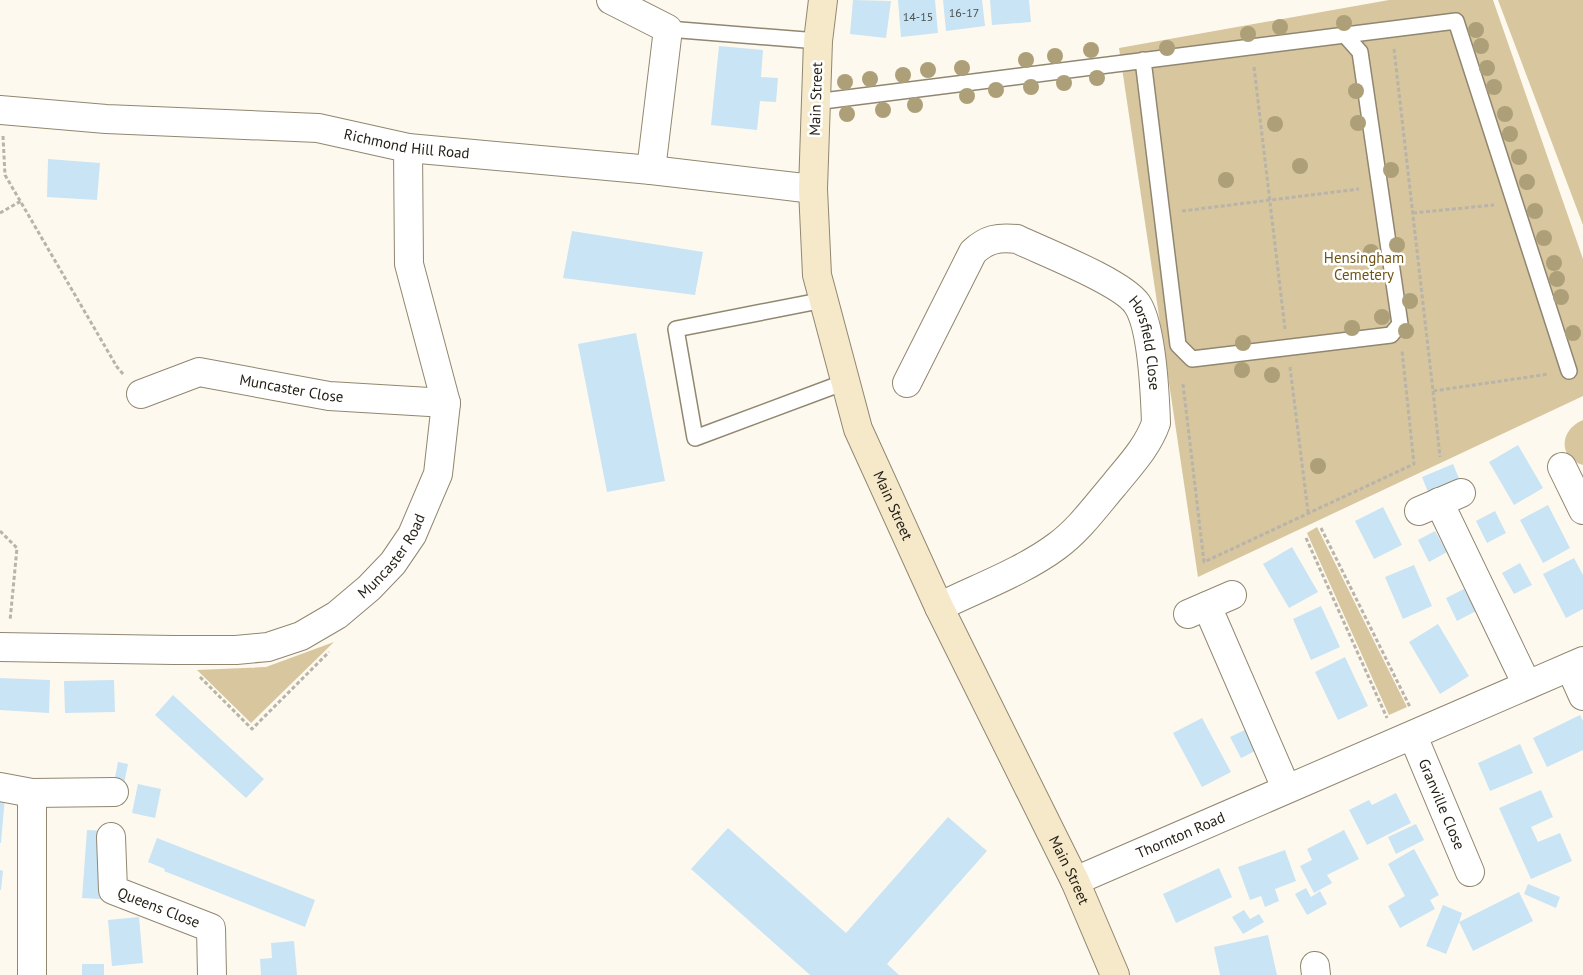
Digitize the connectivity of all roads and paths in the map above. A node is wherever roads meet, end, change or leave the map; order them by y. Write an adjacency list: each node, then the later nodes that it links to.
1 (611, 0): 3 (street)
2 (823, 0): 6 (main road, Main Street)
3 (668, 29): 6 (lane); 12 (street)
4 (1392, 29): 5 (lane); 17 (lane); 20 (path)
5 (1344, 34): 7 (lane); 13 (lane)
6 (818, 41): 9 (main road, Main Street)
7 (1252, 46): 8 (lane); 15 (path)
8 (1143, 60): 9 (lane); 19 (lane)
9 (816, 102): 14 (main road, Main Street)
10 (0, 110): 11 (street, Richmond Hill Road); 16 (path)
11 (408, 148): 12 (street, Richmond Hill Road); 30 (street, Muncaster Road)
12 (651, 170): 14 (street, Richmond Hill Road)
13 (1380, 186): 15 (path); 22 (lane)
14 (813, 189): 21 (main road, Main Street)
15 (1269, 200): 19 (path); 24 (path)
16 (20, 201): 18 (path); 29 (path)
17 (1515, 202): 20 (path); 25 (lane)
18 (0, 212)
19 (1162, 213): 23 (lane)
20 (1413, 213): 28 (path)
21 (824, 300): 26 (main road, Main Street); 26 (lane)
22 (1400, 324): 24 (lane); 33 (path)
23 (1178, 345): 24 (lane); 33 (path)
24 (1287, 348): 33 (path)
25 (1569, 371): 28 (path)
26 (845, 382): 38 (main road, Main Street)
27 (907, 383): 38 (street, Horsfield Close)
28 (1433, 392): 31 (path)
29 (141, 394): 30 (street, Muncaster Close)
30 (446, 402): 39 (street, Muncaster Road)
31 (1440, 457)
32 (1440, 502): 43 (street)
33 (1308, 512)
34 (1321, 528): 45 (path)
35 (0, 531): 40 (path)
36 (1306, 538): 45 (path)
37 (1232, 595): 47 (street)
38 (938, 607): 52 (main road, Main Street)
39 (337, 615): 41 (street, Muncaster Road); 41 (path)
40 (4, 647): 41 (street, Muncaster Road)
41 (173, 650)
42 (1576, 664): 43 (street, Thornton Road); 44 (street)
43 (1527, 685): 45 (street, Thornton Road)
44 (1583, 696)
45 (1411, 736): 47 (street, Thornton Road); 51 (street, Granville Close)
46 (0, 788): 49 (street)
47 (1286, 788): 52 (street, Thornton Road)
48 (114, 792): 49 (street)
49 (32, 793): 53 (street)
50 (111, 837): 54 (street, Queens Close)
51 (1470, 872)
52 (1075, 881): 55 (main road, Main Street)
53 (32, 975)
54 (212, 975)
55 (1115, 975)

